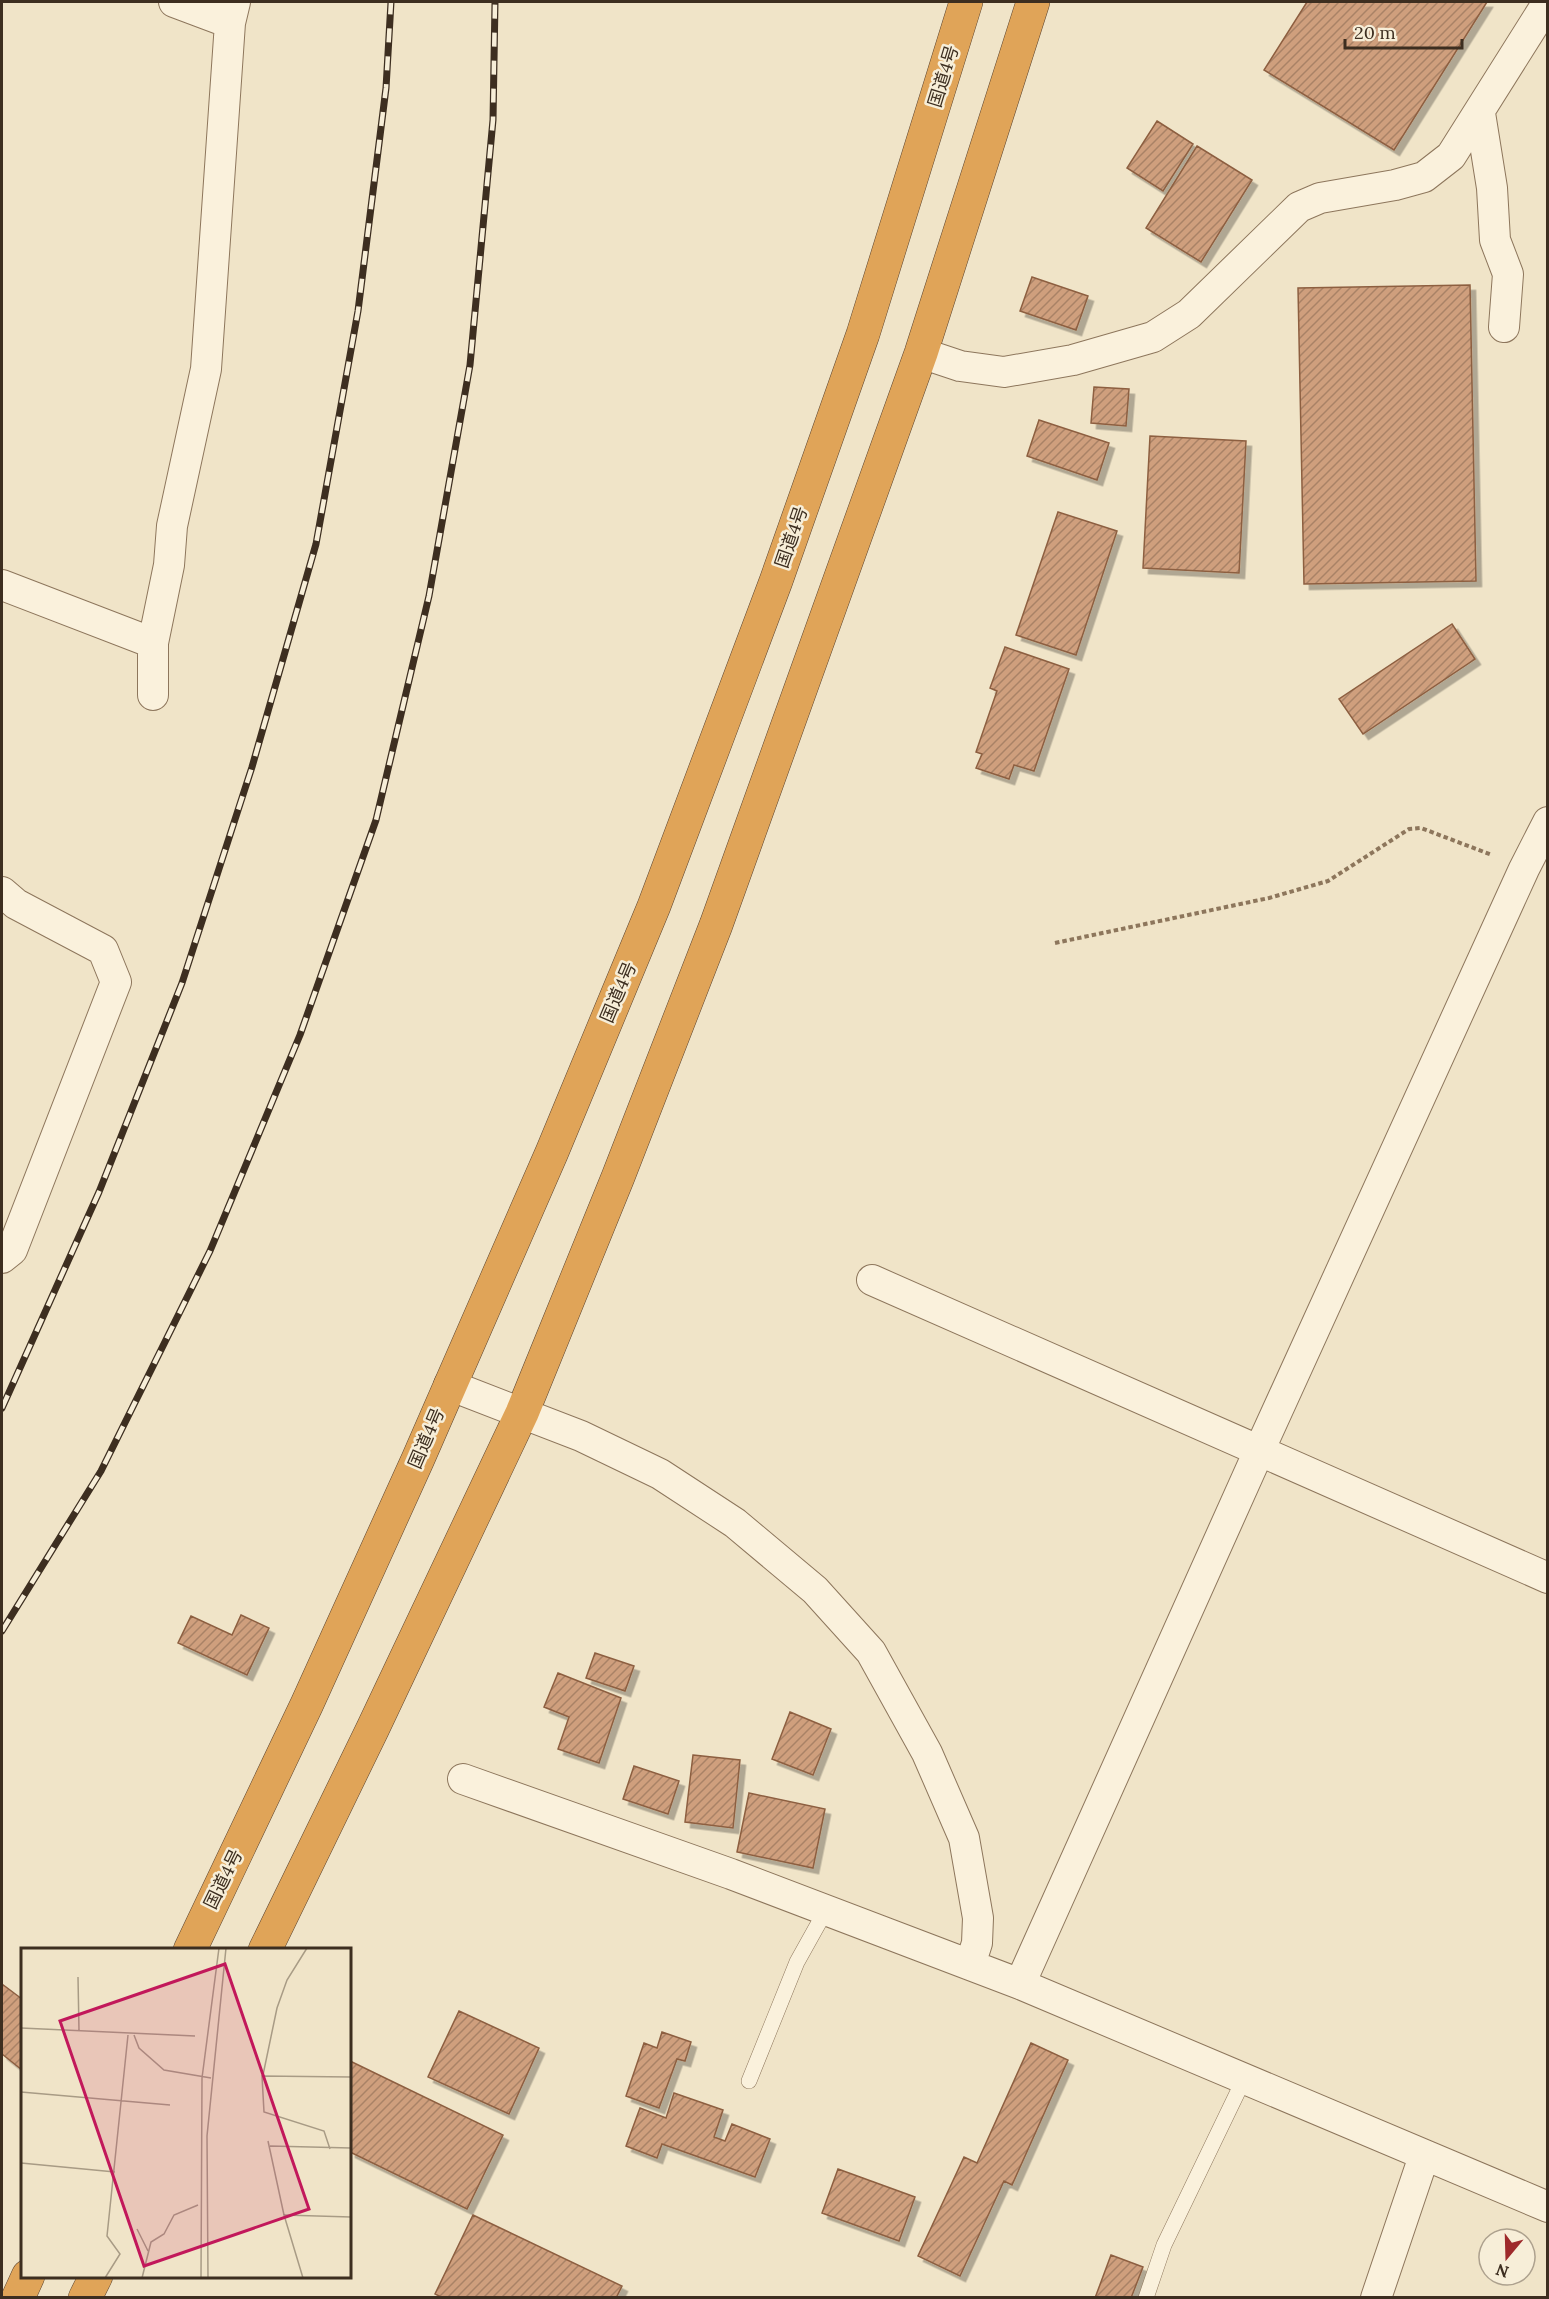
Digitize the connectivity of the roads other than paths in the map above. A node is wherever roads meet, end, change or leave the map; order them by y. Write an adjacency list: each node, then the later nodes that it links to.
1 (174, 2): 5 (street)
2 (966, 2): 17 (highway, 国道4号)
3 (1033, 2): 8 (highway)
4 (1548, 2): 6 (street)
5 (232, 12): 10 (street)
6 (1479, 113): 7 (street); 8 (street)
7 (1504, 327)
8 (921, 353): 18 (highway)
9 (2, 585): 10 (street)
10 (153, 643): 11 (street)
11 (153, 695)
12 (1548, 822): 13 (street)
13 (1536, 874): 19 (street)
14 (2, 892): 15 (street)
15 (2, 1258)
16 (872, 1280): 19 (street)
17 (449, 1385): 18 (street); 23 (highway, 国道4号)
18 (522, 1413): 24 (highway); 25 (street)
19 (1259, 1451): 20 (street); 26 (street)
20 (1548, 1578)
21 (463, 1779): 22 (street)
22 (826, 1910): 25 (street); 28 (lane)
23 (191, 1948)
24 (266, 1948)
25 (970, 1965): 26 (street)
26 (1020, 1984): 27 (street)
27 (1244, 2079): 29 (street); 35 (lane)
28 (749, 2081)
29 (1424, 2156): 30 (street); 36 (street)
30 (1548, 2207)
31 (28, 2278): 33 (highway)
32 (95, 2278): 34 (highway)
33 (18, 2298)
34 (85, 2298)
35 (1146, 2298)
36 (1376, 2298)

